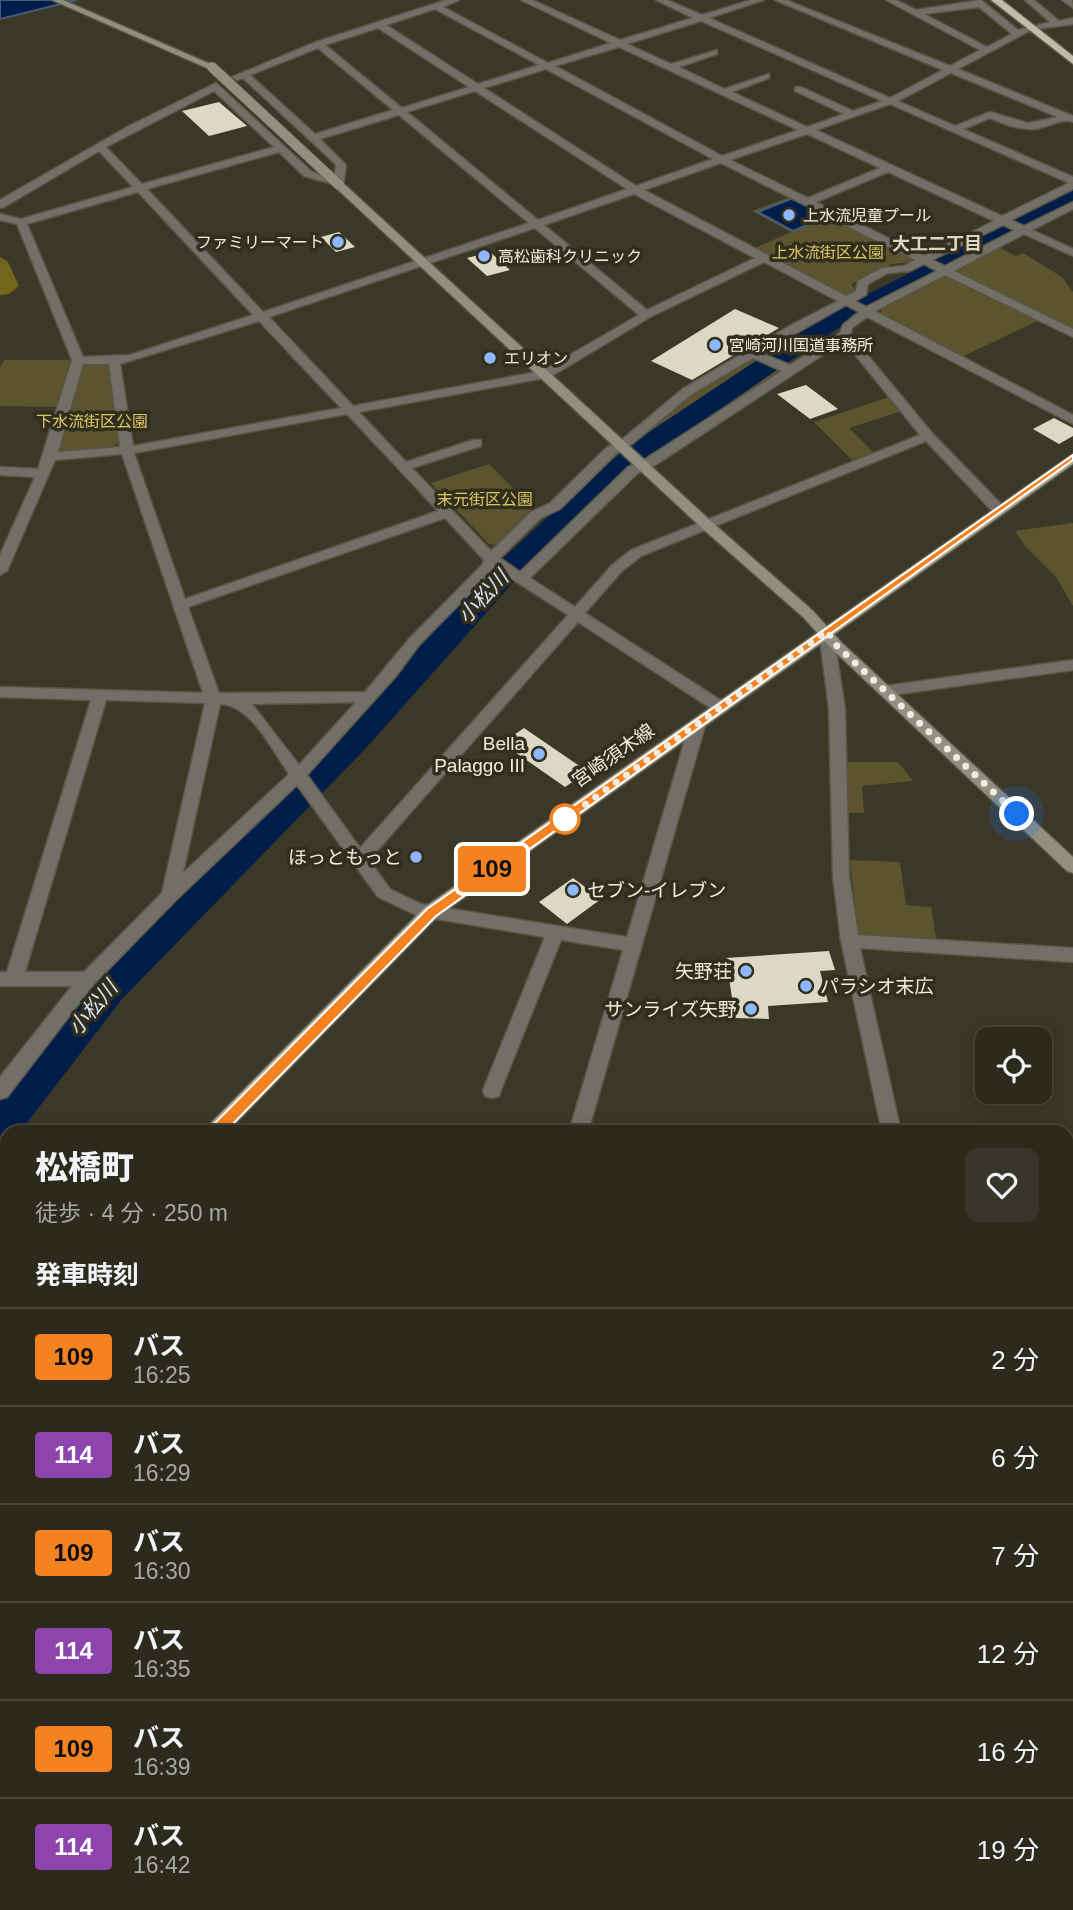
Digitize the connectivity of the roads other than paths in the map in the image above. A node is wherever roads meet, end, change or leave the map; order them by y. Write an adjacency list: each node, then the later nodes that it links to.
1 (56, 0): 47 (street, bridge)
2 (455, 0): 14 (street)
3 (525, 0): 23 (street)
4 (660, 0): 16 (street)
5 (760, 0): 16 (street)
6 (779, 0): 30 (street)
7 (890, 0): 15 (street)
8 (996, 0): 20 (highway)
9 (1011, 0): 20 (highway)
10 (1029, 0): 18 (street)
11 (1066, 0): 13 (street)
12 (979, 2): 15 (street); 21 (street)
13 (1073, 5)
14 (435, 6): 19 (street); 28 (street)
15 (913, 13): 25 (street)
16 (702, 18): 23 (street); 35 (street)
17 (1073, 21): 18 (street)
18 (1057, 23): 20 (street)
19 (379, 24): 22 (street); 32 (street)
20 (1035, 27): 21 (street); 24 (highway); 27 (highway)
21 (1019, 35): 25 (street)
22 (319, 44): 36 (street); 41 (street)
23 (619, 44): 28 (street); 29 (street)
24 (1073, 50)
25 (988, 51): 30 (street)
26 (714, 52): 29 (street)
27 (1073, 61)
28 (548, 66): 32 (street); 44 (street)
29 (671, 67): 34 (street)
30 (951, 70): 35 (street); 38 (street)
31 (766, 76): 34 (street)
32 (477, 88): 36 (street); 49 (street)
33 (798, 89): 37 (street)
34 (724, 92): 39 (street)
35 (891, 101): 37 (street); 40 (street)
36 (400, 112): 41 (street); 56 (street)
37 (853, 114): 39 (street)
38 (1070, 118): 40 (street)
39 (808, 130): 44 (street); 45 (street)
40 (956, 130): 46 (street)
41 (314, 138): 47 (street)
42 (100, 146): 43 (street); 48 (street); 51 (street)
43 (278, 149): 47 (street); 48 (street)
44 (722, 160): 49 (street); 50 (street)
45 (888, 169): 50 (street); 54 (street)
46 (1073, 183): 54 (street)
47 (339, 185): 61 (street)
48 (140, 187): 55 (street); 66 (street)
49 (635, 190): 56 (street); 59 (street)
50 (808, 202): 60 (street)
51 (0, 205)
52 (1073, 205): 57 (street)
53 (0, 217): 55 (street)
54 (1003, 220): 57 (street); 60 (street)
55 (21, 222): 70 (street)
56 (536, 225): 61 (street); 65 (street)
57 (1024, 231): 58 (street); 62 (street)
58 (1073, 253)
59 (763, 258): 63 (street); 65 (street)
60 (923, 260): 62 (street); 63 (street)
61 (425, 263): 66 (street); 73 (street)
62 (945, 271): 64 (street); 67 (street)
63 (847, 301): 64 (street); 69 (street)
64 (867, 312): 68 (street); 75 (street)
65 (646, 315): 73 (street)
66 (263, 316): 71 (street); 74 (street)
67 (1073, 334)
68 (845, 335): 72 (street); 76 (street)
69 (752, 353): 72 (street); 78 (street)
70 (78, 360): 71 (street); 80 (street)
71 (114, 361): 79 (street)
72 (789, 369): 82 (street)
73 (546, 374): 74 (street); 78 (street)
74 (353, 410): 79 (street); 83 (street)
75 (1073, 420)
76 (928, 436): 86 (street); 88 (street)
77 (477, 443): 83 (street)
78 (623, 445): 82 (street); 89 (street)
79 (127, 451): 80 (street); 92 (street)
80 (50, 457): 85 (street)
81 (1073, 458): 86 (main road, 宮崎須木線)
82 (643, 463): 88 (street); 91 (street)
83 (405, 466): 87 (street)
84 (0, 471): 85 (street)
85 (43, 473): 90 (street)
86 (999, 510): 94 (main road, 宮崎須木線)
87 (449, 512): 89 (street); 92 (street)
88 (708, 526): 93 (street); 94 (street)
89 (491, 558): 91 (street); 99 (street)
90 (0, 571)
91 (522, 578): 93 (street)
92 (181, 605): 100 (street)
93 (576, 614): 102 (street); 105 (street)
94 (827, 631): 96 (street); 102 (main road, 宮崎須木線); 110 (street)
95 (1073, 665): 96 (street)
96 (885, 691): 106 (street)
97 (0, 692): 98 (street)
98 (100, 695): 100 (street); 113 (street)
99 (369, 697): 101 (street); 104 (street)
100 (213, 699): 101 (street); 107 (street)
101 (236, 699): 104 (street)
102 (720, 707): 103 (main road, 宮崎須木線)
103 (697, 726): 108 (main road, 宮崎須木線); 111 (street)
104 (298, 774): 105 (street); 107 (street)
105 (359, 861): 108 (street)
106 (1073, 867)
107 (170, 895): 114 (street)
108 (431, 912): 109 (street); 117 (main road, 宮崎須木線)
109 (555, 933): 111 (street); 115 (street)
110 (850, 941): 112 (street); 119 (street)
111 (633, 946): 118 (street)
112 (1073, 955)
113 (7, 979): 114 (street)
114 (88, 979): 116 (street)
115 (492, 1090)
116 (0, 1091)
117 (222, 1125)
118 (581, 1125)
119 (890, 1125)

